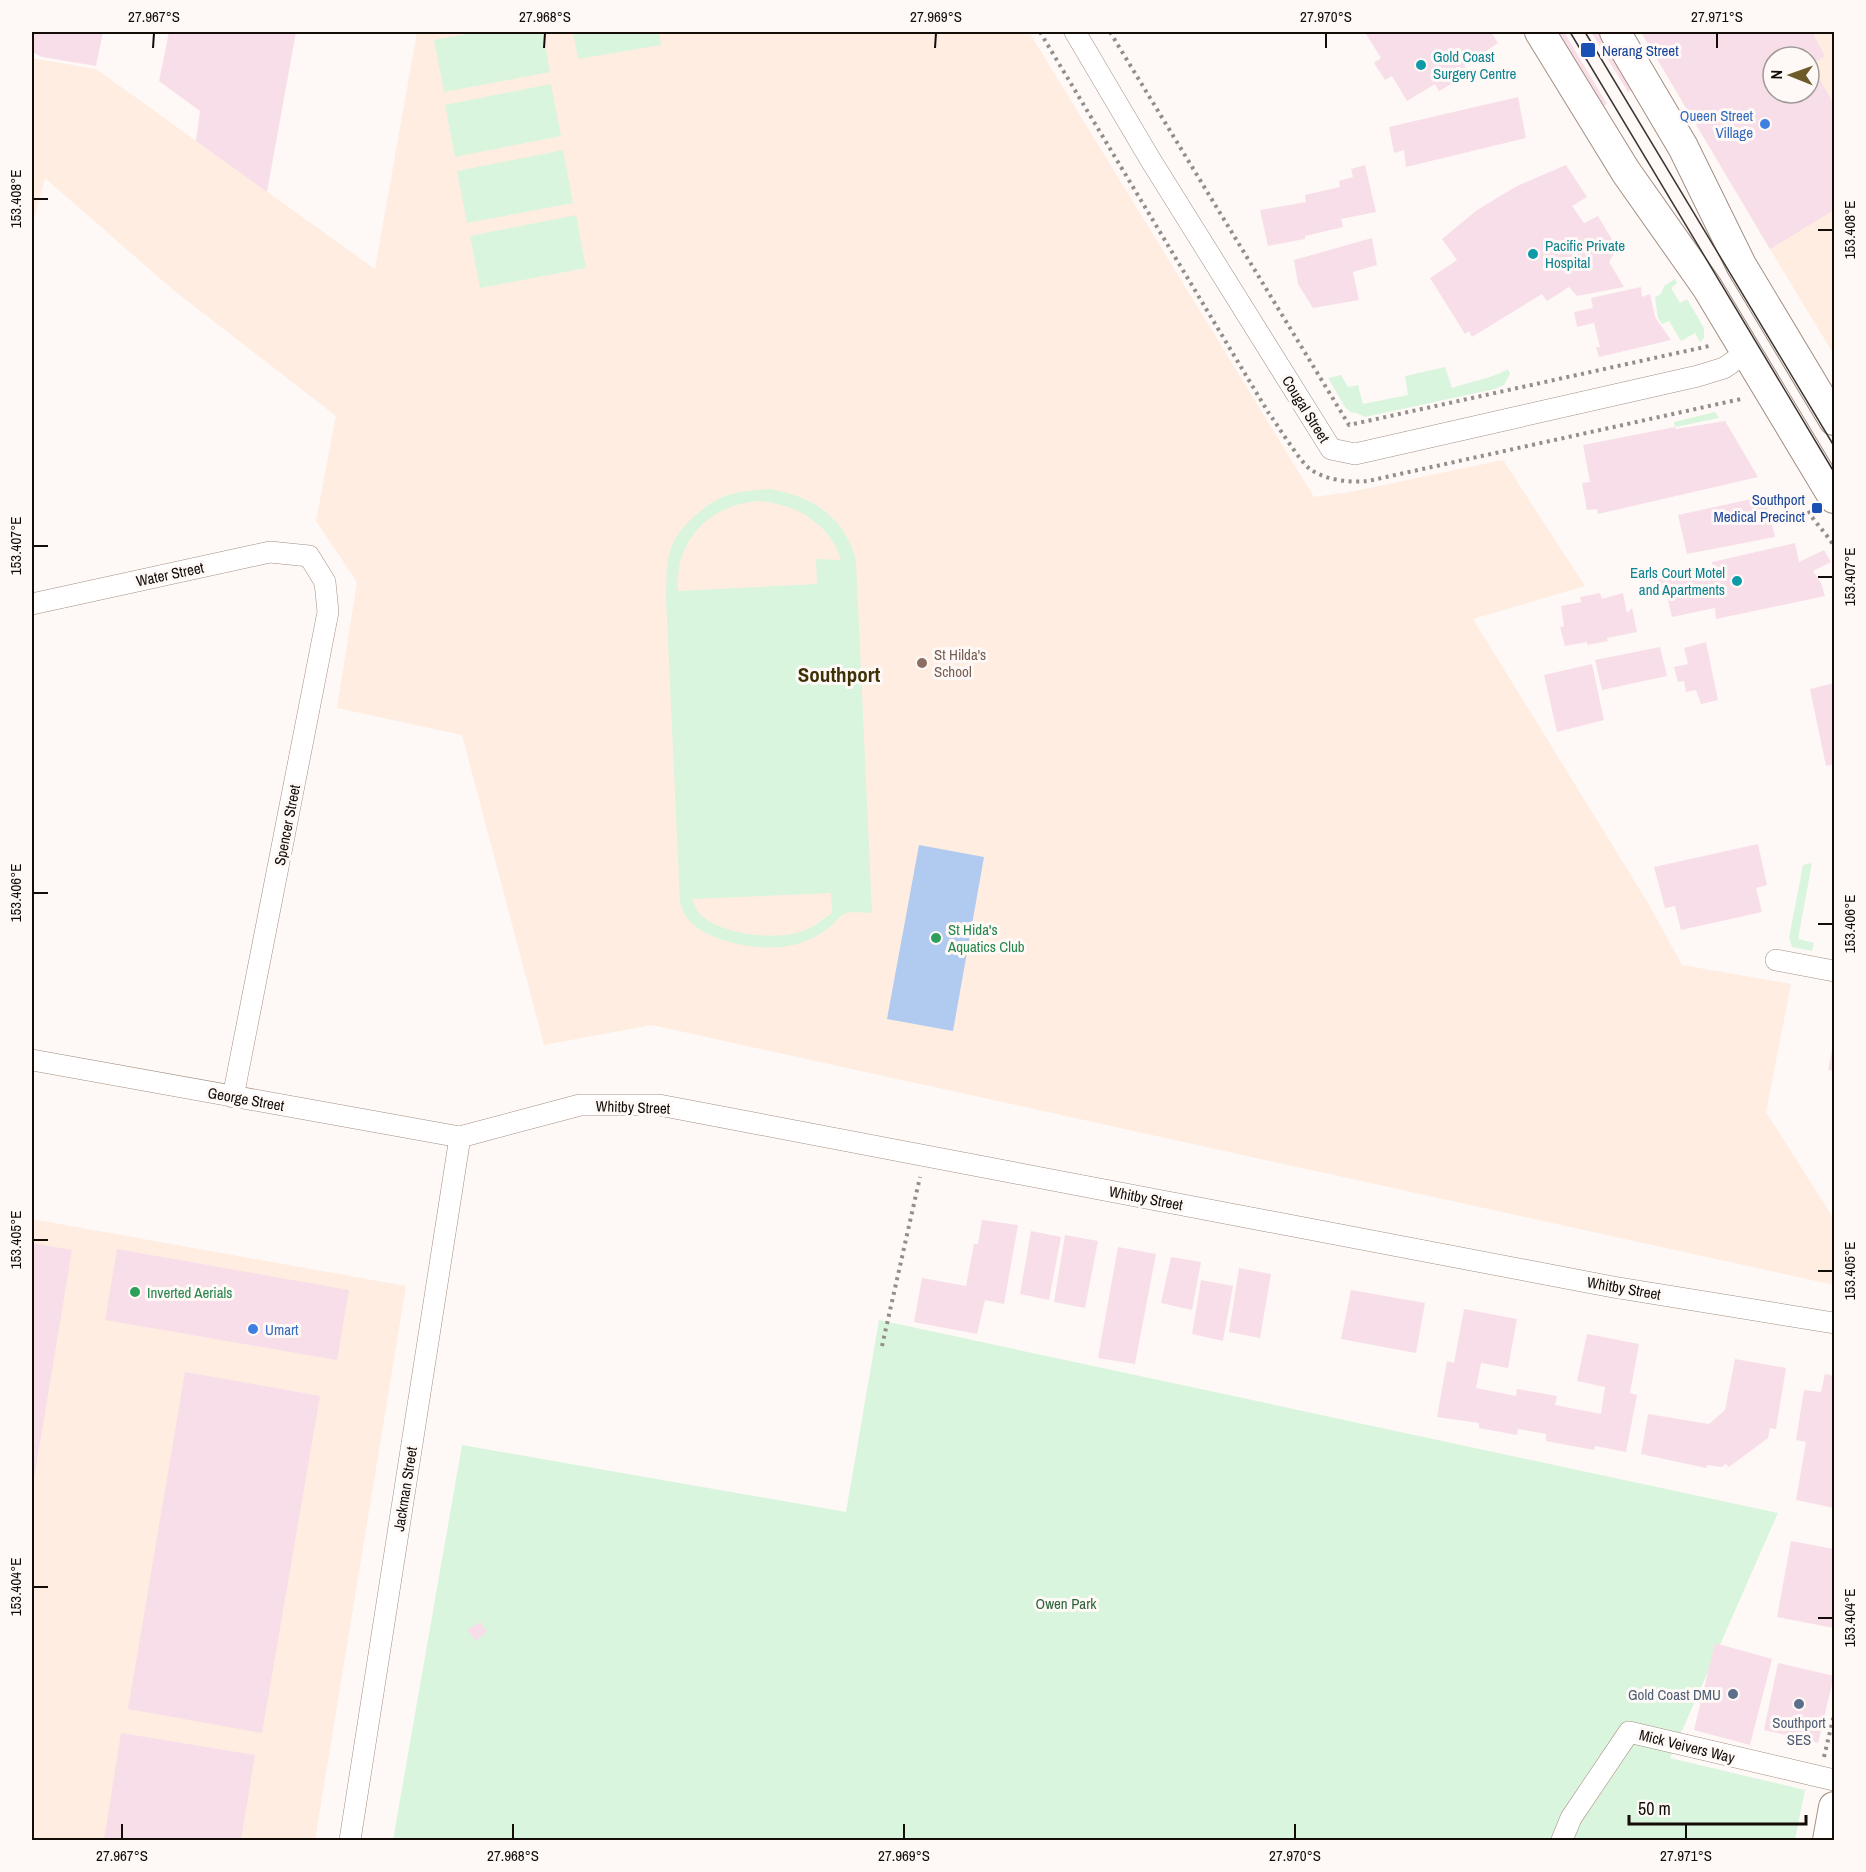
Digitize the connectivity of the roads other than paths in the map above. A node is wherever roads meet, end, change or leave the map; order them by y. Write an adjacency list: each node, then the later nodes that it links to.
1 (1075, 32): 4 (street, Cougal Street)
2 (1540, 32): 4 (main road)
3 (1615, 32): 5 (main road)
4 (1747, 352): 6 (main road)
5 (1834, 420)
6 (1834, 498)
7 (309, 556): 8 (street, Water Street); 12 (street, Spencer Street)
8 (32, 604)
9 (1776, 960): 10 (street)
10 (1834, 971)
11 (32, 1060): 12 (street, George Street)
12 (233, 1097): 13 (street, George Street)
13 (460, 1137): 14 (street, Whitby Street); 17 (street, Jackman Street)
14 (1834, 1323)
15 (1834, 1780): 18 (street, Mick Veivers Way)
16 (1834, 1807): 19 (main road)
17 (350, 1840)
18 (1562, 1840)
19 (1828, 1840)

